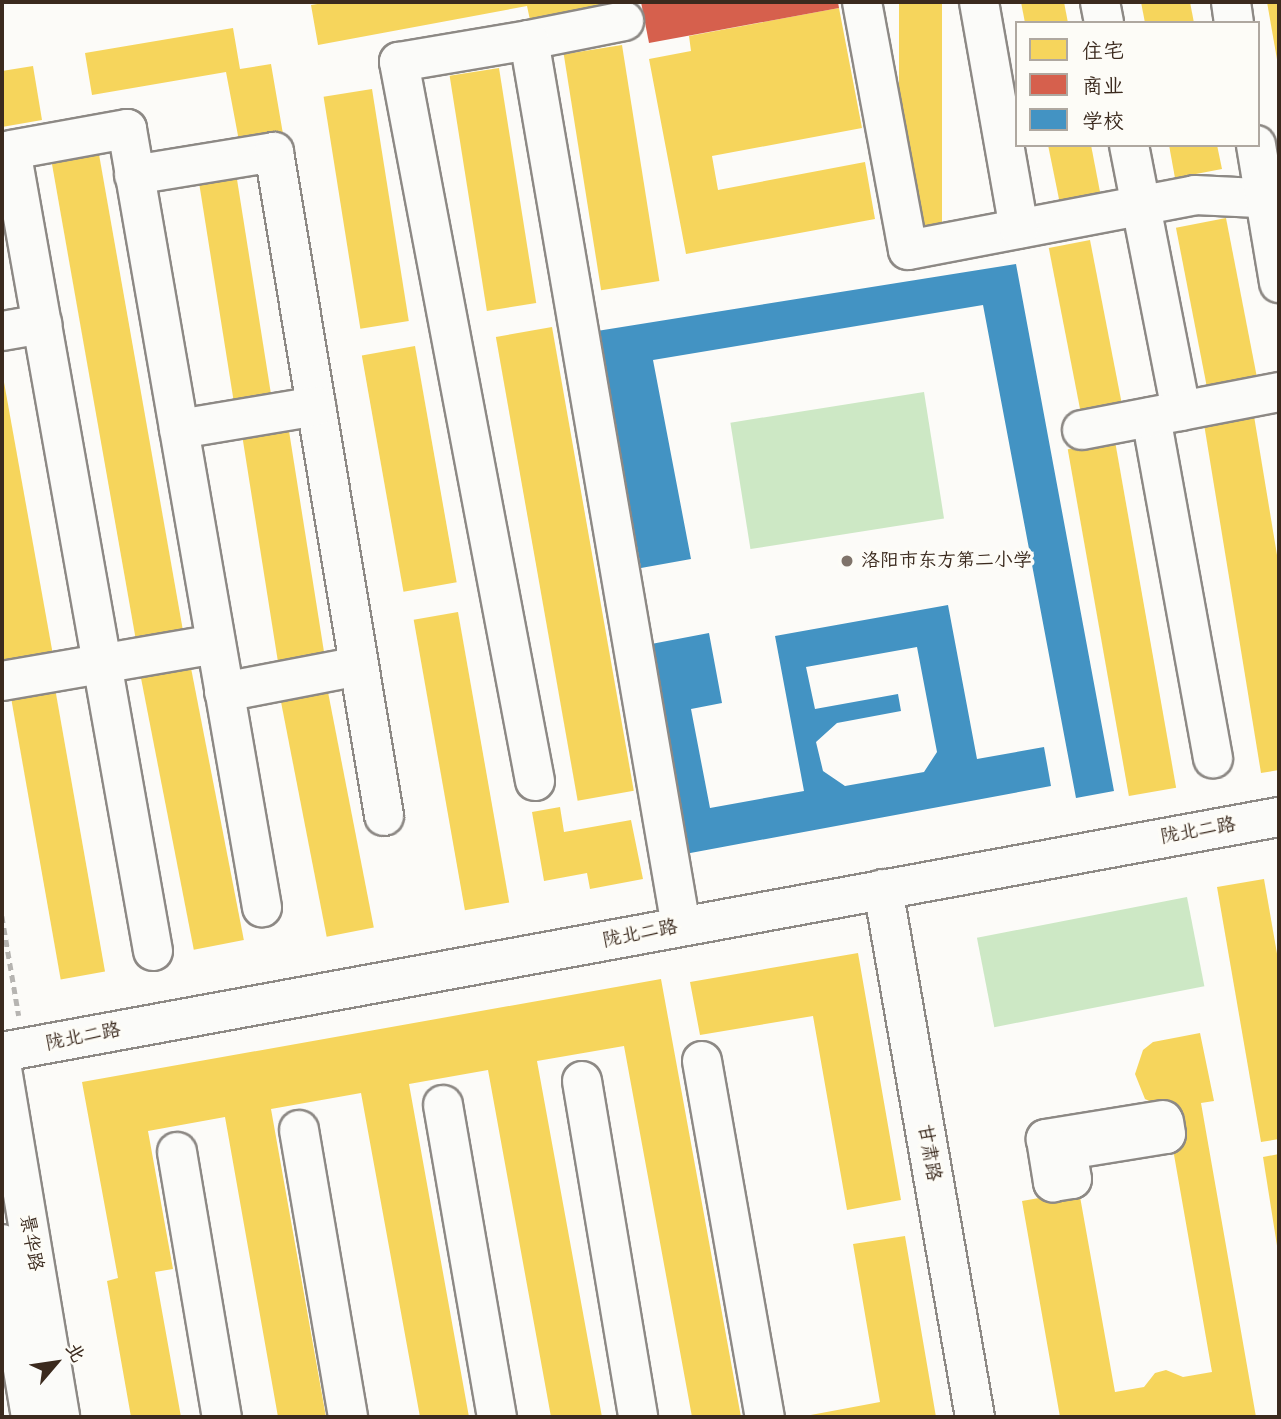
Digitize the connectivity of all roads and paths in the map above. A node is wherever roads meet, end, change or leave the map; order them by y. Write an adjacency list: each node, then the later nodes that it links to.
1 (862, 2): 14 (street)
2 (979, 2): 14 (street)
3 (1100, 2): 6 (street)
4 (1231, 2): 7 (street)
5 (624, 21): 8 (street)
6 (1104, 21)
7 (1234, 21)
8 (529, 40): 29 (street); 34 (street)
9 (1129, 147): 13 (street)
10 (1257, 147): 12 (street)
11 (134, 175): 16 (street); 19 (street); 21 (street)
12 (1272, 200): 13 (street); 15 (street)
13 (1140, 206): 14 (street); 20 (street)
14 (1020, 229)
15 (1279, 283)
16 (42, 324): 17 (street); 24 (street)
17 (2, 331)
18 (1279, 392): 20 (street)
19 (316, 406): 21 (street); 25 (street)
20 (1166, 414): 22 (street); 28 (street)
21 (179, 429): 23 (street)
22 (1082, 430)
23 (216, 644): 24 (street); 27 (street)
24 (102, 663): 26 (street); 35 (street)
25 (359, 666): 27 (street); 30 (street)
26 (2, 681)
27 (224, 692): 33 (street)
28 (1213, 758)
29 (535, 780)
30 (384, 816)
31 (1279, 817): 32 (street, 陇北二路)
32 (883, 889): 34 (street, 陇北二路); 51 (street, 甘肃路)
33 (262, 907)
34 (681, 926): 36 (street, 陇北二路)
35 (153, 951)
36 (2, 1052)
37 (702, 1061): 50 (street)
38 (2, 1069): 45 (street, 景华路)
39 (582, 1081): 49 (street)
40 (443, 1105): 48 (street)
41 (299, 1130): 47 (street)
42 (177, 1152): 46 (street)
43 (2, 1244): 44 (street, 景华路)
44 (31, 1417)
45 (60, 1417)
46 (222, 1417)
47 (348, 1417)
48 (497, 1417)
49 (638, 1417)
50 (765, 1417)
51 (975, 1417)

